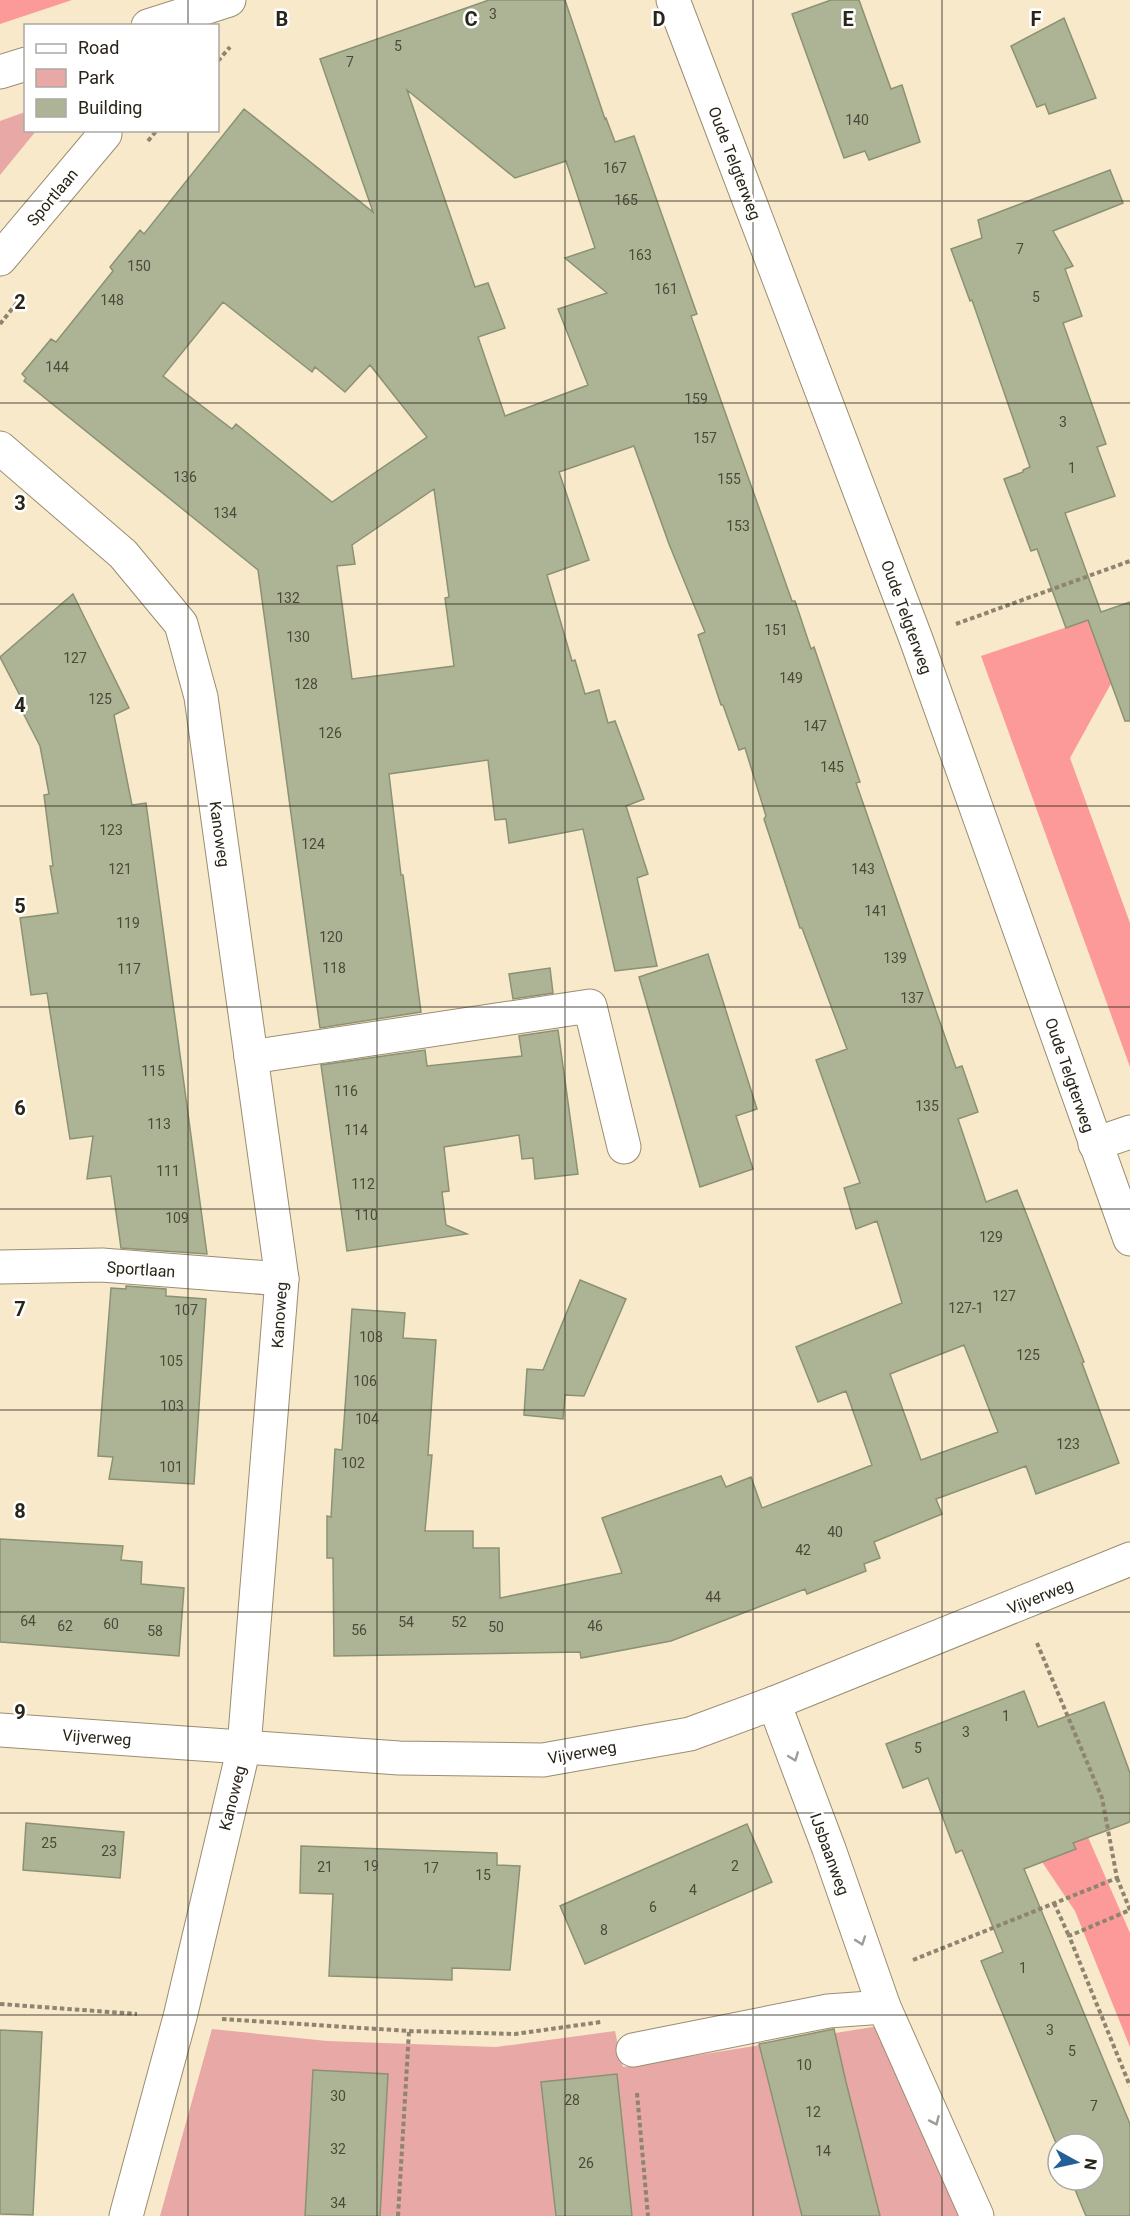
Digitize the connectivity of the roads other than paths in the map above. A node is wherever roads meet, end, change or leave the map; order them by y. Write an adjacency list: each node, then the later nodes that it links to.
1 (228, 0): 3 (street)
2 (673, 0): 11 (street, Oude Telgterweg)
3 (154, 24)
4 (24, 65): 5 (street)
5 (0, 72)
6 (105, 134): 7 (street, Sportlaan)
7 (0, 260)
8 (0, 448): 9 (street, Kanoweg)
9 (251, 1057): 12 (street); 15 (street, Kanoweg)
10 (1130, 1131): 11 (street)
11 (1095, 1144): 13 (street, Oude Telgterweg)
12 (624, 1147)
13 (1130, 1239)
14 (0, 1267): 15 (street, Sportlaan)
15 (282, 1279): 19 (street, Kanoweg)
16 (1130, 1559): 17 (street, Vijverweg)
17 (774, 1703): 19 (street, Vijverweg); 20 (street, IJsbaanweg, one-way to 20)
18 (0, 1730): 19 (street, Vijverweg)
19 (244, 1748): 22 (street, Kanoweg)
20 (884, 2007): 21 (street); 23 (street, IJsbaanweg, one-way to 23)
21 (633, 2050)
22 (126, 2216)
23 (976, 2216)

